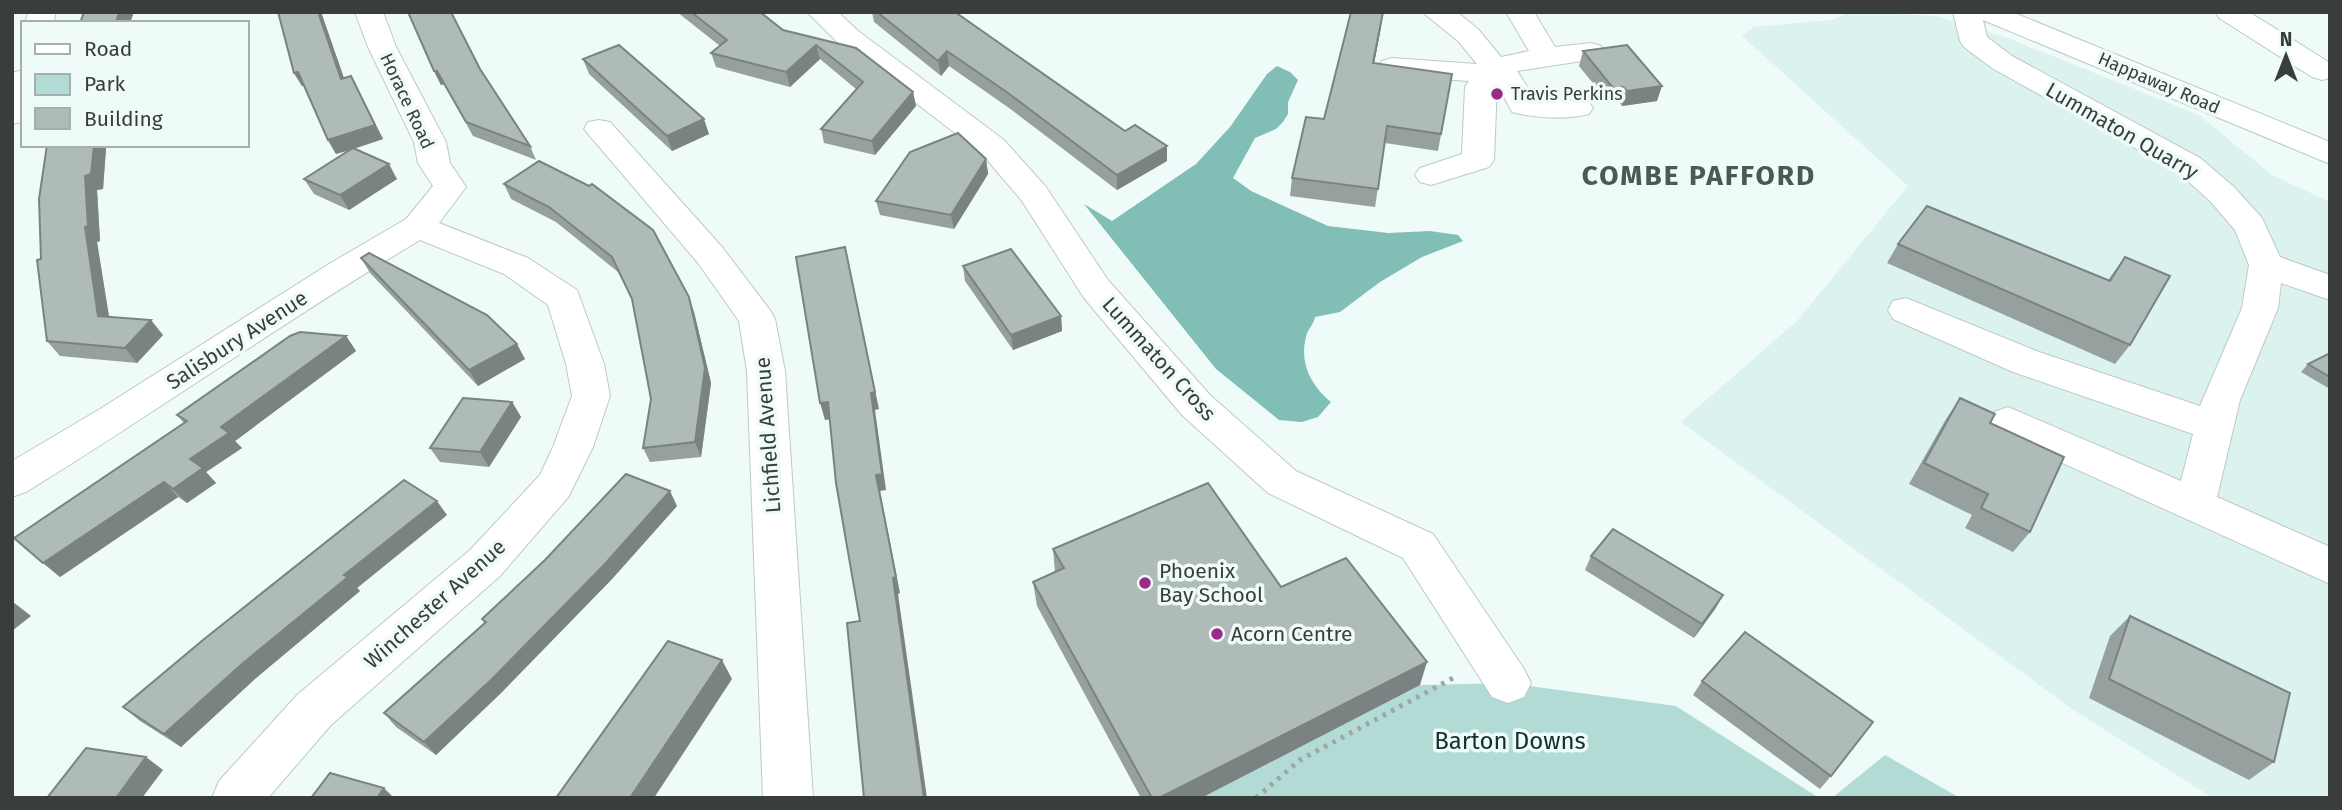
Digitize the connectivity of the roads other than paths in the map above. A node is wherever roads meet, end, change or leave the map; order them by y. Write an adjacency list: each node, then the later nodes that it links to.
1 (369, 12): 19 (street, Horace Road)
2 (821, 12): 29 (street, Lummaton Cross)
3 (1436, 12): 11 (street)
4 (1520, 12): 9 (street)
5 (1968, 12): 21 (street, Lummaton Quarry)
6 (1987, 12): 17 (street, Happaway Road)
7 (2229, 12): 12 (street)
8 (1591, 52): 9 (street)
9 (1546, 56): 11 (street)
10 (1392, 67): 11 (street)
11 (1491, 71): 14 (street); 18 (street)
12 (2322, 71)
13 (21, 86): 15 (street)
14 (1578, 108)
15 (12, 115)
16 (599, 129): 31 (street, Lichfield Avenue)
17 (2330, 154)
18 (1432, 175)
19 (450, 187): 20 (street, Salisbury Avenue)
20 (418, 227): 26 (street, Salisbury Avenue); 30 (street, Winchester Avenue)
21 (2266, 265): 22 (street); 25 (street)
22 (2330, 288)
23 (1906, 310): 25 (street)
24 (2008, 422): 27 (street)
25 (2214, 426): 27 (street)
26 (12, 481)
27 (2195, 505): 28 (street)
28 (2330, 566)
29 (1501, 672)
30 (236, 798)
31 (789, 798)

